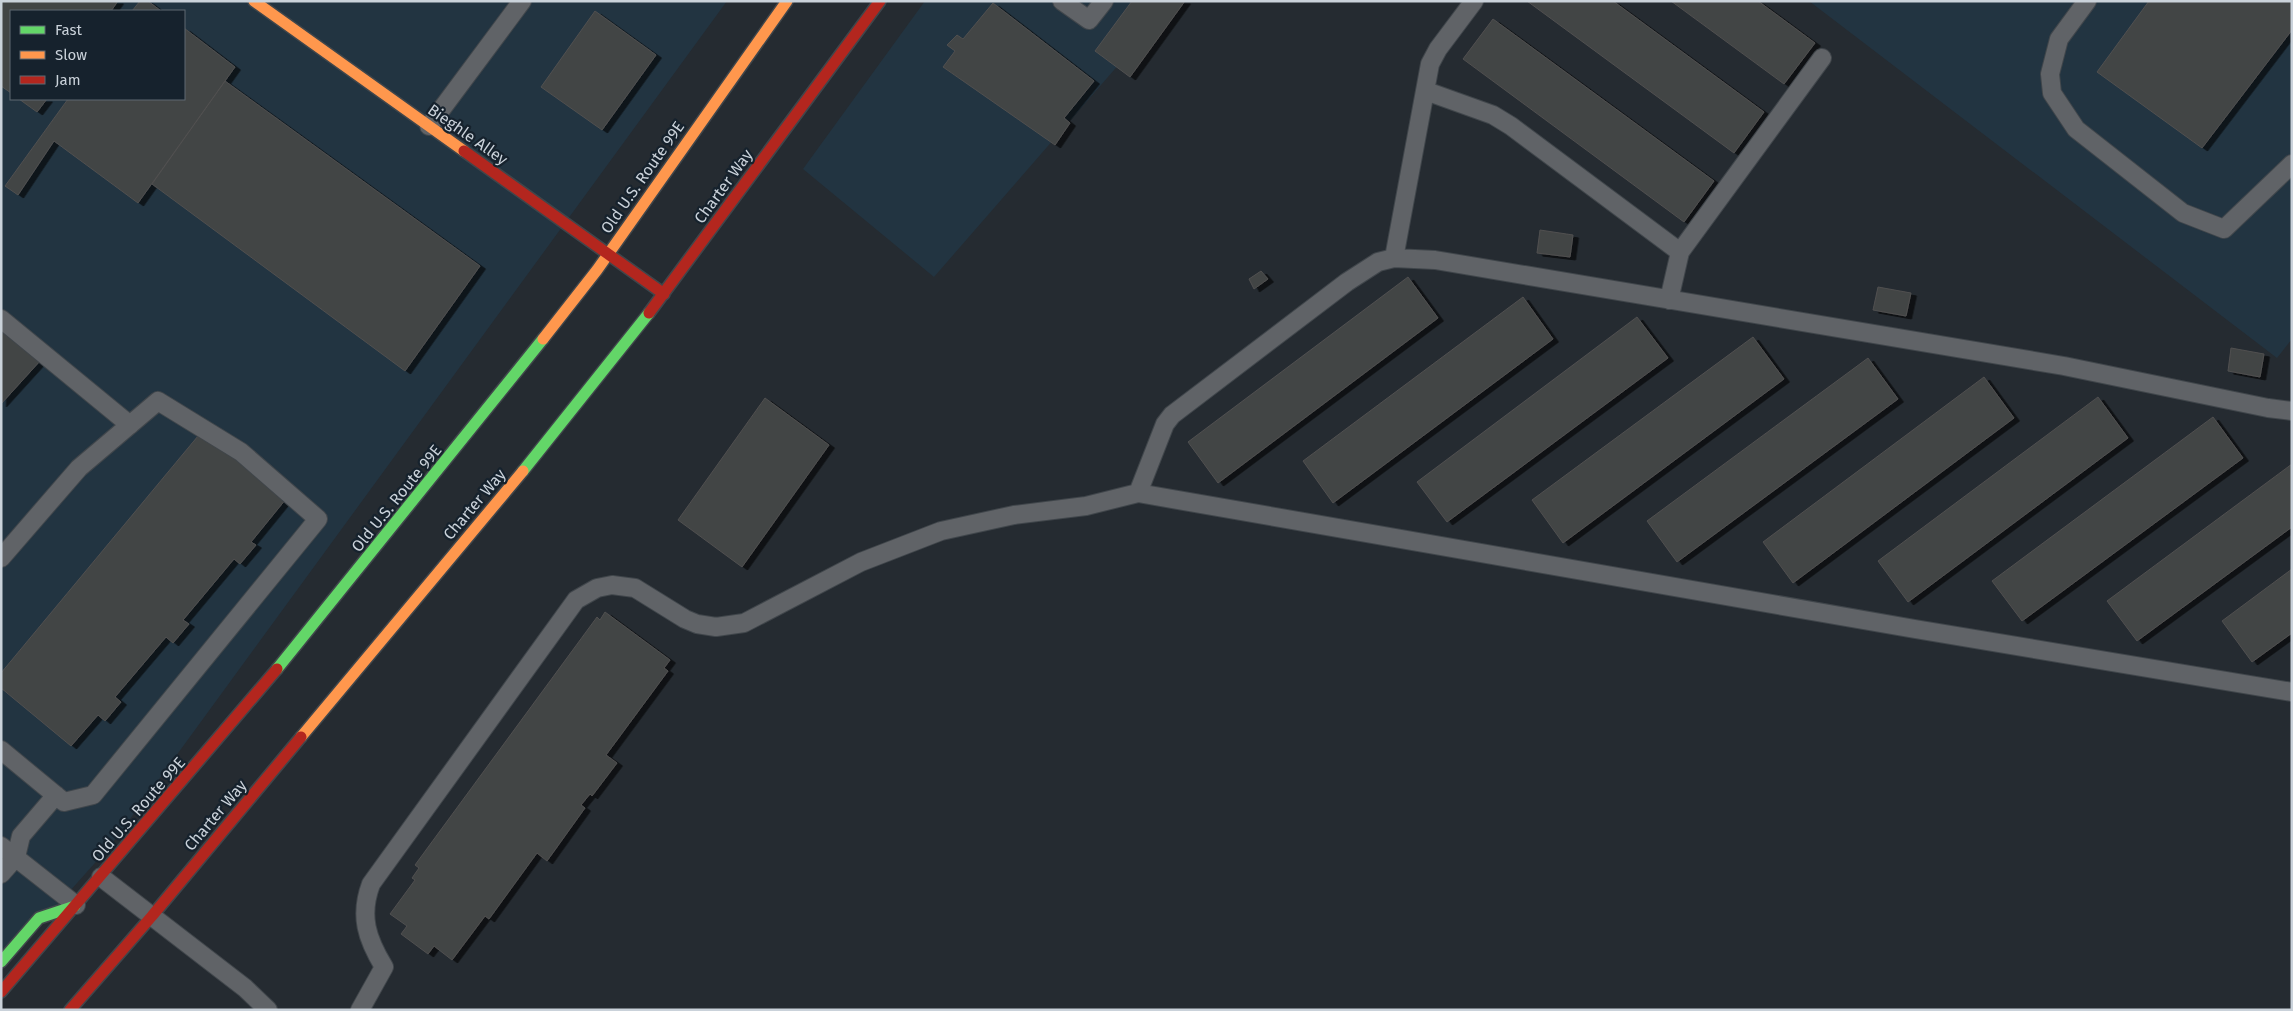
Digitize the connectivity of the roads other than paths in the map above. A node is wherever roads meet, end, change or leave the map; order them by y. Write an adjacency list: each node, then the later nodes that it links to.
1 (254, 1): 11 (main road, Bieghle Alley)
2 (522, 1): 11 (lane)
3 (787, 1): 14 (main road, Old U.S. Route 99E)
4 (880, 1): 16 (main road, Charter Way)
5 (1062, 1): 6 (lane)
6 (1104, 1)
7 (1474, 1): 10 (lane)
8 (2087, 1): 12 (lane)
9 (1822, 58): 13 (lane)
10 (1426, 91): 13 (lane); 15 (lane)
11 (429, 126): 14 (main road, Bieghle Alley)
12 (2292, 164)
13 (1680, 252): 17 (lane)
14 (608, 254): 16 (main road, Bieghle Alley); 29 (main road, Old U.S. Route 99E)
15 (1394, 258): 17 (lane); 21 (lane)
16 (664, 294): 31 (main road, Charter Way)
17 (1669, 300): 19 (lane)
18 (1, 318): 20 (lane)
19 (2292, 411)
20 (130, 425): 22 (lane); 25 (lane)
21 (1138, 493): 23 (lane); 36 (lane)
22 (1, 558)
23 (2292, 692)
24 (1, 750): 25 (lane)
25 (56, 795): 27 (lane)
26 (1, 846): 27 (lane)
27 (16, 857): 28 (lane); 30 (lane)
28 (1, 874)
29 (101, 877): 30 (main road, Old U.S. Route 99E); 31 (lane)
30 (76, 905): 32 (main road); 33 (main road, Old U.S. Route 99E)
31 (152, 916): 34 (main road, Charter Way); 35 (lane)
32 (1, 962)
33 (1, 992)
34 (70, 1010)
35 (268, 1010)
36 (360, 1010)

